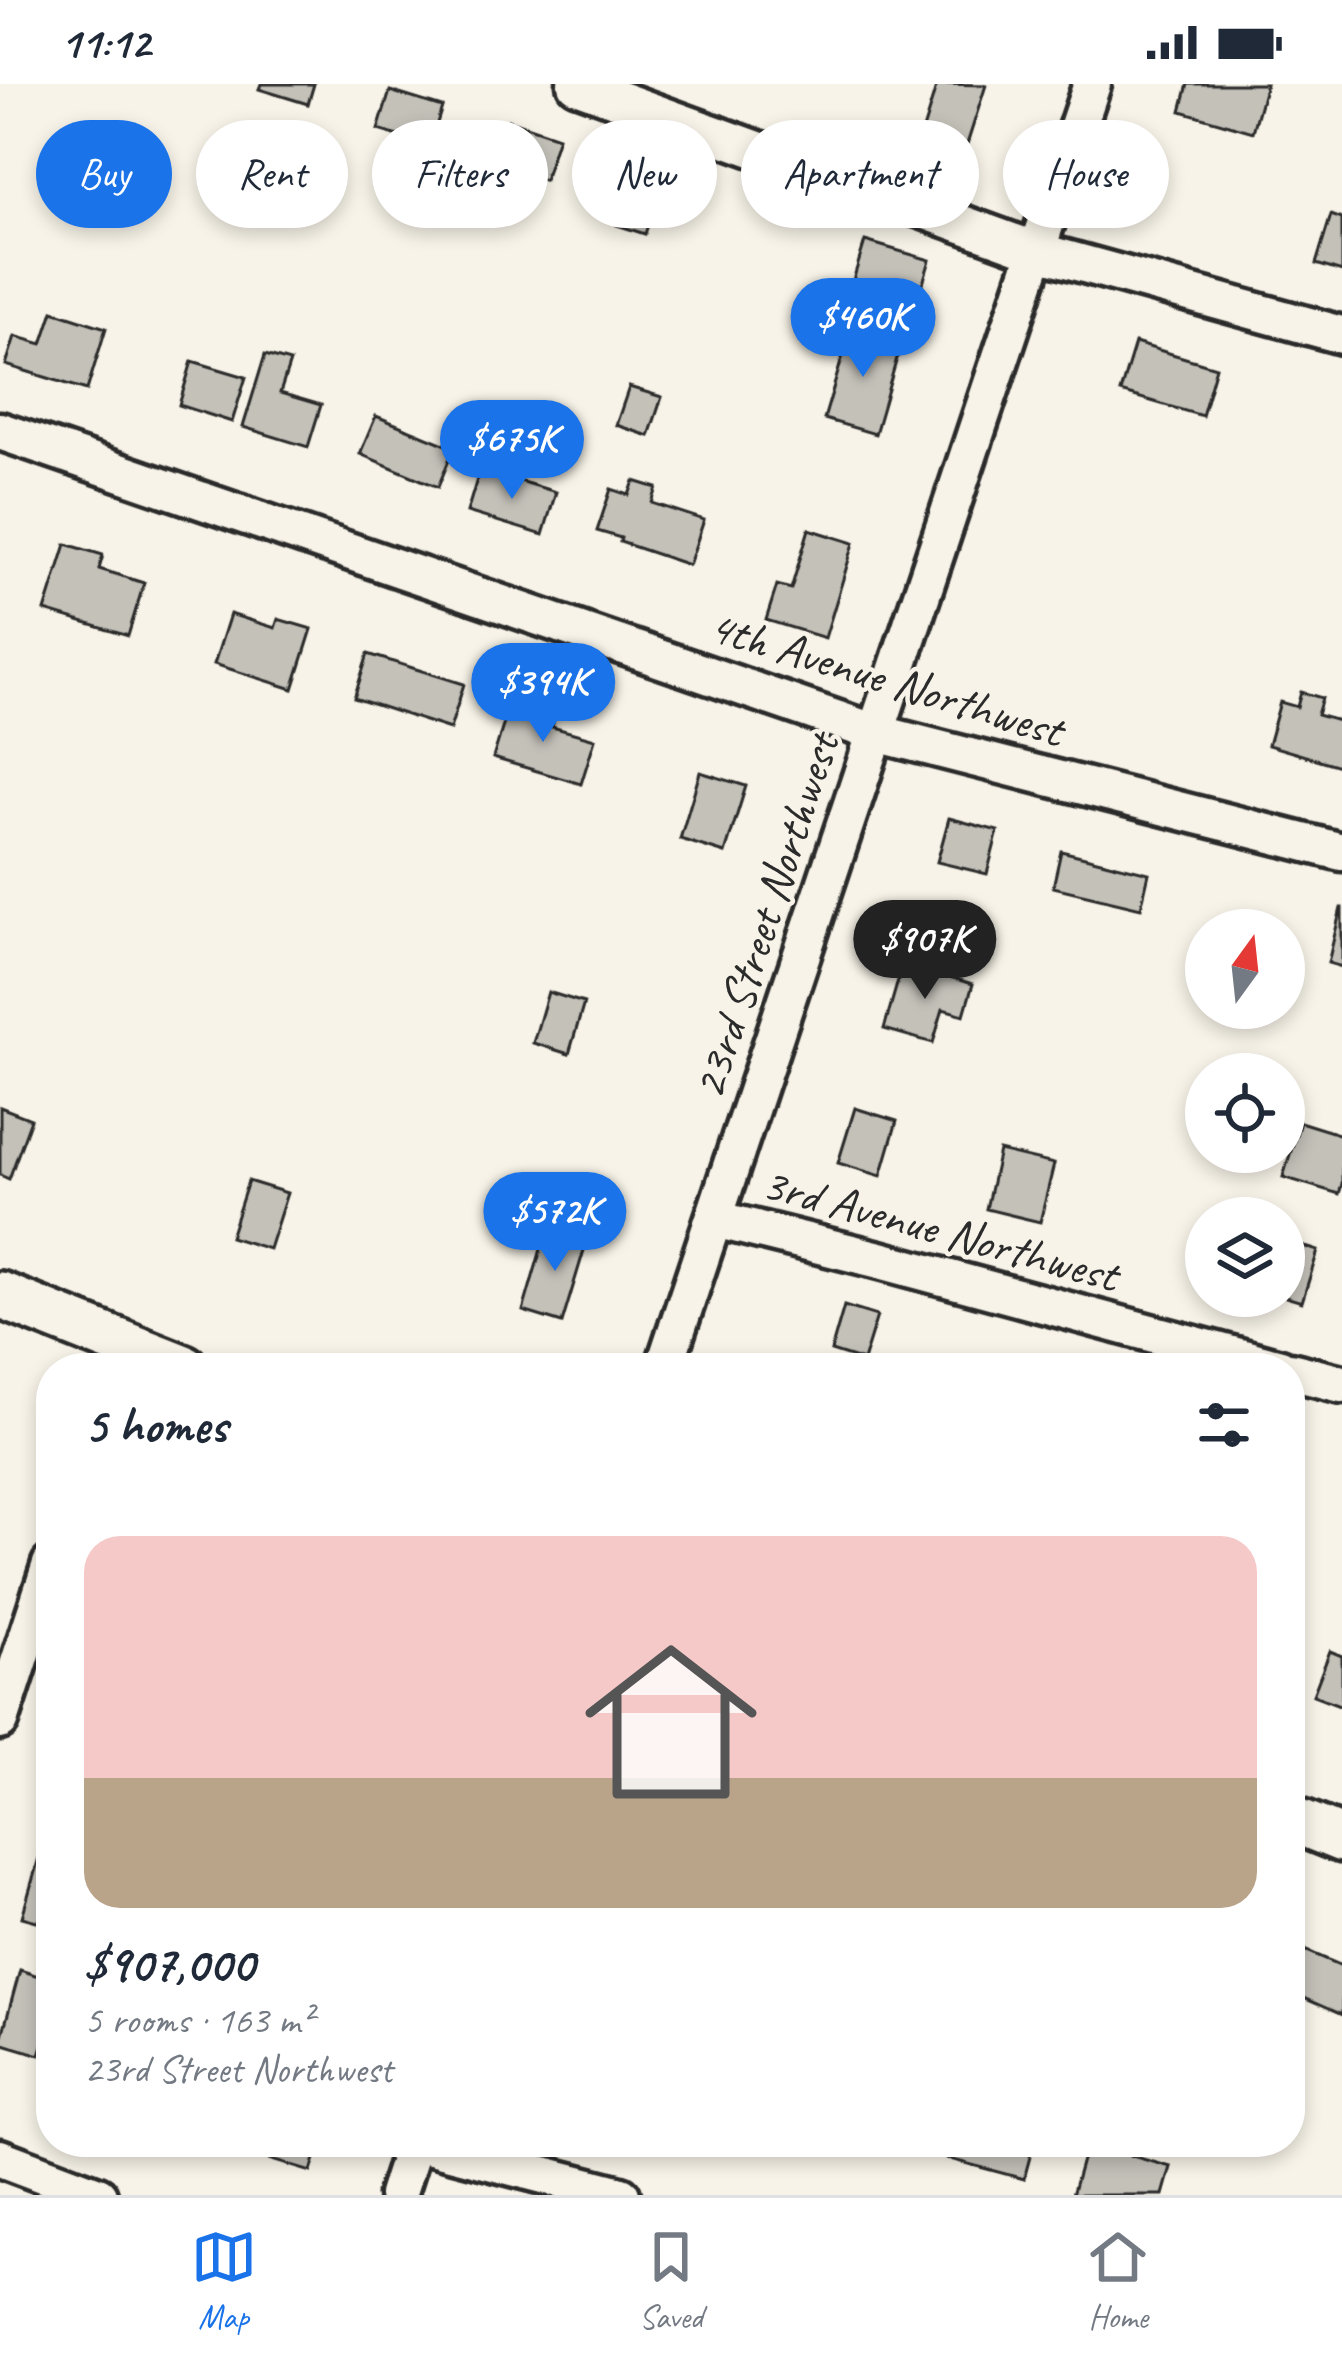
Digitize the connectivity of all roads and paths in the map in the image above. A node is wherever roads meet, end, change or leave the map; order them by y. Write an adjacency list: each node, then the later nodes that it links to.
1 (576, 84): 3 (street)
2 (1092, 84): 3 (street, 23rd Street Northwest)
3 (1037, 251): 4 (street); 6 (street, 23rd Street Northwest)
4 (1342, 335)
5 (0, 431): 6 (street, 4th Avenue Northwest)
6 (876, 733): 7 (street, 4th Avenue Northwest); 8 (street, 23rd Street Northwest)
7 (1342, 852)
8 (715, 1219): 11 (street, 23rd Street Northwest); 12 (street, 3rd Avenue Northwest)
9 (0, 1295): 10 (main road)
10 (114, 1353)
11 (669, 1353)
12 (1224, 1353)
13 (1305, 1375): 14 (street)
14 (1342, 1384)
15 (36, 1610): 16 (street)
16 (0, 1721)
17 (1305, 1824): 18 (main road)
18 (1342, 1839)
19 (410, 2157): 23 (street)
20 (473, 2157): 24 (street)
21 (0, 2158): 22 (street)
22 (98, 2195)
23 (397, 2195)
24 (621, 2195)

